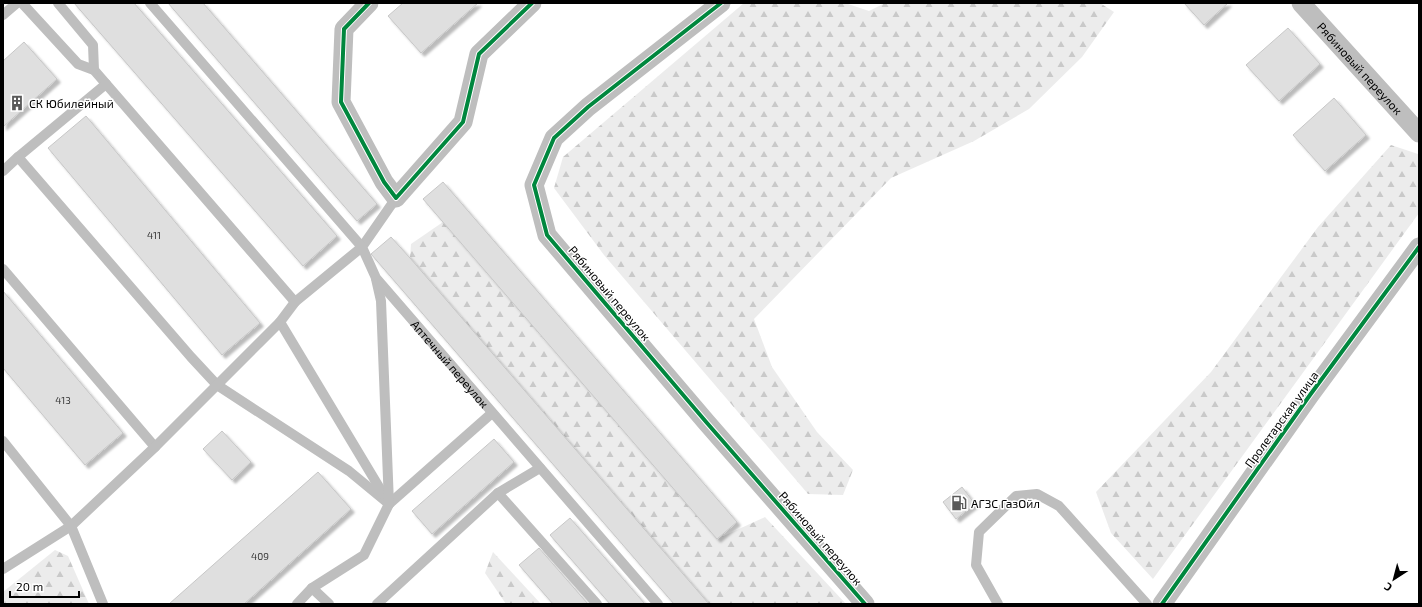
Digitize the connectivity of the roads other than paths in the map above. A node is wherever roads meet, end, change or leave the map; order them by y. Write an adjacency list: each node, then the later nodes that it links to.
1 (17, 3): 9 (lane)
2 (22, 3): 10 (lane)
3 (58, 3): 10 (lane)
4 (150, 3): 16 (lane, Аптечный переулок)
5 (369, 3): 15 (street)
6 (532, 3): 15 (street)
7 (721, 3): 38 (street, Рябиновый переулок)
8 (1301, 3): 12 (street, Рябиновый переулок)
9 (3, 15)
10 (94, 70): 11 (lane)
11 (106, 84): 13 (lane); 20 (lane)
12 (1419, 133)
13 (18, 157): 14 (lane); 22 (lane)
14 (3, 171)
15 (396, 198): 16 (lane)
16 (362, 247): 19 (lane, Аптечный переулок); 20 (lane)
17 (1419, 247): 41 (street, Пролетарская улица)
18 (3, 269): 25 (lane)
19 (376, 278): 23 (lane, Аптечный переулок); 28 (lane)
20 (296, 302): 21 (lane)
21 (280, 322): 22 (lane); 28 (lane)
22 (217, 385): 25 (lane); 28 (lane)
23 (492, 412): 26 (lane, Аптечный переулок); 28 (lane)
24 (3, 441): 29 (lane)
25 (155, 447): 29 (lane)
26 (540, 468): 27 (lane); 37 (lane, Аптечный переулок)
27 (498, 493): 35 (lane); 36 (lane)
28 (389, 504): 31 (lane)
29 (71, 526): 30 (lane); 32 (lane)
30 (3, 569)
31 (312, 588): 33 (lane); 34 (lane)
32 (103, 604)
33 (297, 604)
34 (329, 604)
35 (377, 604)
36 (596, 604)
37 (658, 604)
38 (866, 604)
39 (998, 604): 40 (lane)
40 (1147, 604)
41 (1162, 604)

